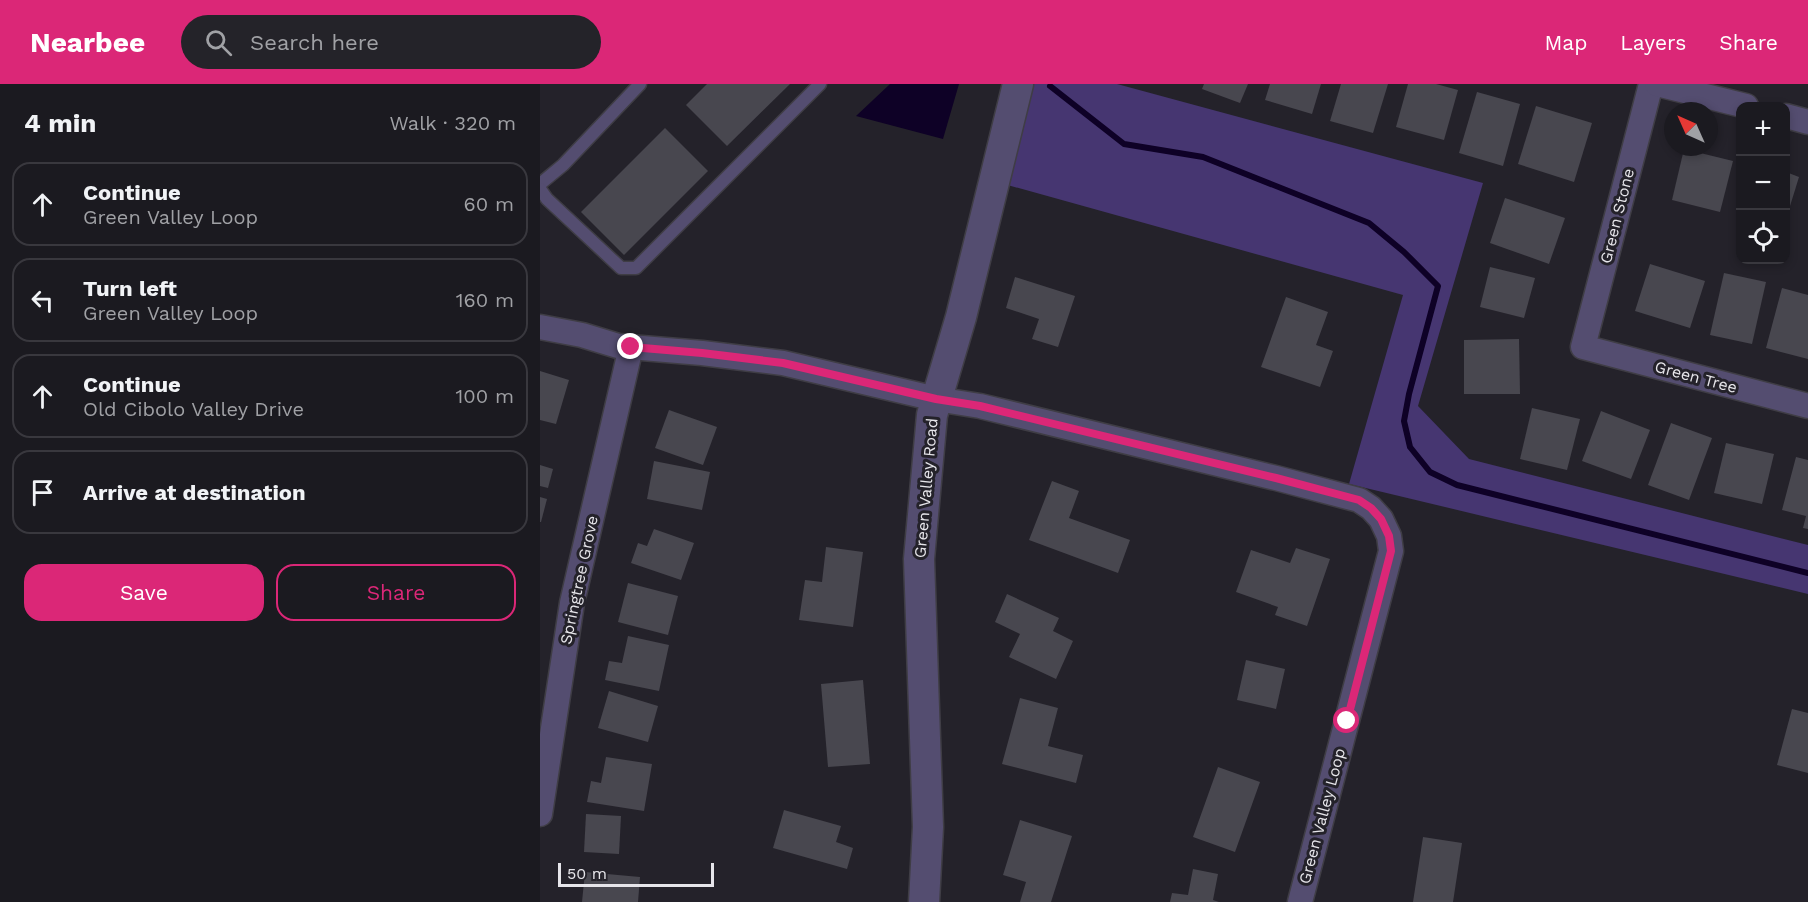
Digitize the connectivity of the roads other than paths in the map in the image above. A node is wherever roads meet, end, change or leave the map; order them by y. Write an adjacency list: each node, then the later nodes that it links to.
1 (640, 84): 9 (lane)
2 (820, 84): 10 (lane)
3 (1018, 84): 14 (street, Green Valley Road)
4 (1651, 84): 13 (street, Green Stone)
5 (1657, 84): 6 (street)
6 (1736, 104)
7 (1790, 117): 8 (street)
8 (1808, 122)
9 (540, 184)
10 (540, 189)
11 (540, 327): 12 (street, Green Valley Loop)
12 (631, 347): 14 (street, Green Valley Loop); 16 (street, Springtree Grove)
13 (1583, 347): 15 (street, Green Tree)
14 (936, 399): 17 (street, Green Valley Road); 18 (street, Green Valley Loop)
15 (1808, 406)
16 (540, 814)
17 (924, 902)
18 (1300, 902)

